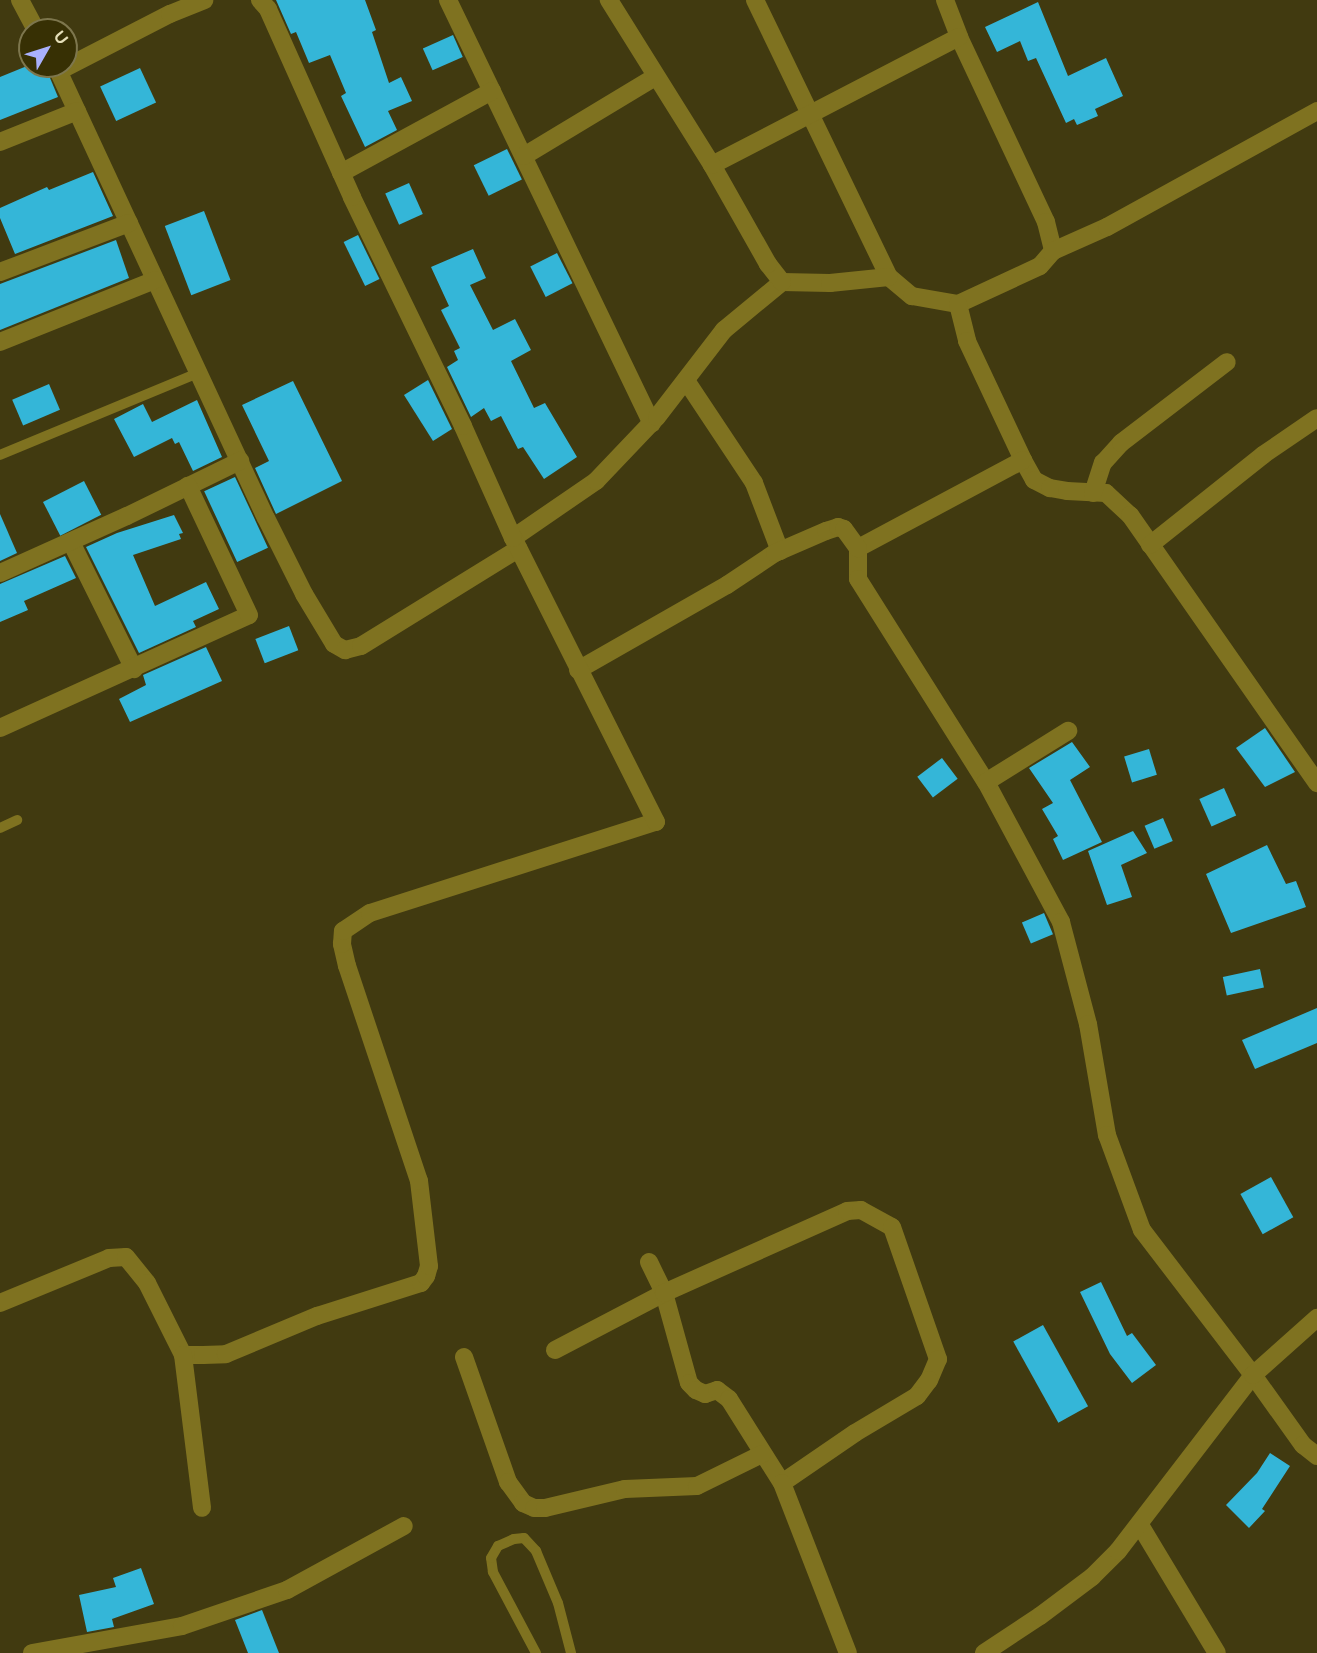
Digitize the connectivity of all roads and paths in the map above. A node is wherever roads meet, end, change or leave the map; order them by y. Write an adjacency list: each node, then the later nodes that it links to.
1 (20, 0): 9 (street)
2 (204, 0): 8 (street)
3 (260, 0): 21 (street)
4 (448, 0): 14 (street)
5 (609, 0): 12 (street)
6 (755, 0): 17 (street)
7 (945, 0): 10 (street)
8 (166, 7): 11 (street)
9 (30, 18)
10 (959, 37): 17 (street); 23 (street)
11 (78, 57)
12 (656, 77): 19 (street); 20 (street)
13 (63, 78): 15 (street)
14 (492, 91): 19 (street); 21 (street)
15 (78, 111): 18 (street); 22 (street)
16 (1317, 111): 23 (street)
17 (810, 114): 20 (street); 25 (street)
18 (0, 142)
19 (524, 156): 34 (street)
20 (712, 165): 27 (street)
21 (341, 172): 41 (street)
22 (129, 223): 24 (street); 26 (street)
23 (1053, 250): 28 (street)
24 (0, 272)
25 (889, 277): 27 (street); 28 (street)
26 (155, 280): 29 (street); 31 (street)
27 (783, 282): 32 (street)
28 (958, 304): 36 (street)
29 (0, 342)
30 (1227, 362): 39 (street)
31 (198, 373): 35 (lane); 37 (street)
32 (687, 382): 34 (street); 44 (street)
33 (1317, 418): 42 (street)
34 (652, 423): 41 (street)
35 (0, 455)
36 (1023, 460): 39 (street); 43 (street)
37 (240, 461): 38 (street); 41 (street)
38 (188, 486): 40 (street); 46 (street)
39 (1093, 492): 42 (street)
40 (71, 542): 45 (street); 46 (street)
41 (516, 543): 47 (street)
42 (1150, 545): 51 (street)
43 (858, 548): 44 (street); 50 (street)
44 (780, 551): 47 (street)
45 (0, 573)
46 (134, 669): 48 (street)
47 (578, 670): 59 (street)
48 (0, 728)
49 (1068, 731): 50 (street)
50 (986, 782): 61 (street)
51 (1317, 783)
52 (17, 820): 53 (lane)
53 (0, 828)
54 (649, 1262): 55 (street)
55 (664, 1293): 58 (street); 62 (street); 64 (street)
56 (0, 1303): 59 (street)
57 (1317, 1318): 61 (street)
58 (555, 1350)
59 (183, 1355): 65 (street)
60 (464, 1357): 62 (street)
61 (1253, 1375): 63 (street); 66 (street)
62 (762, 1454): 64 (street)
63 (1317, 1456)
64 (782, 1484): 71 (street)
65 (202, 1508)
66 (1140, 1525): 72 (street); 73 (street)
67 (404, 1526): 68 (street)
68 (32, 1653)
69 (536, 1653): 70 (lane)
70 (571, 1653)
71 (848, 1653)
72 (984, 1653)
73 (1217, 1653)

